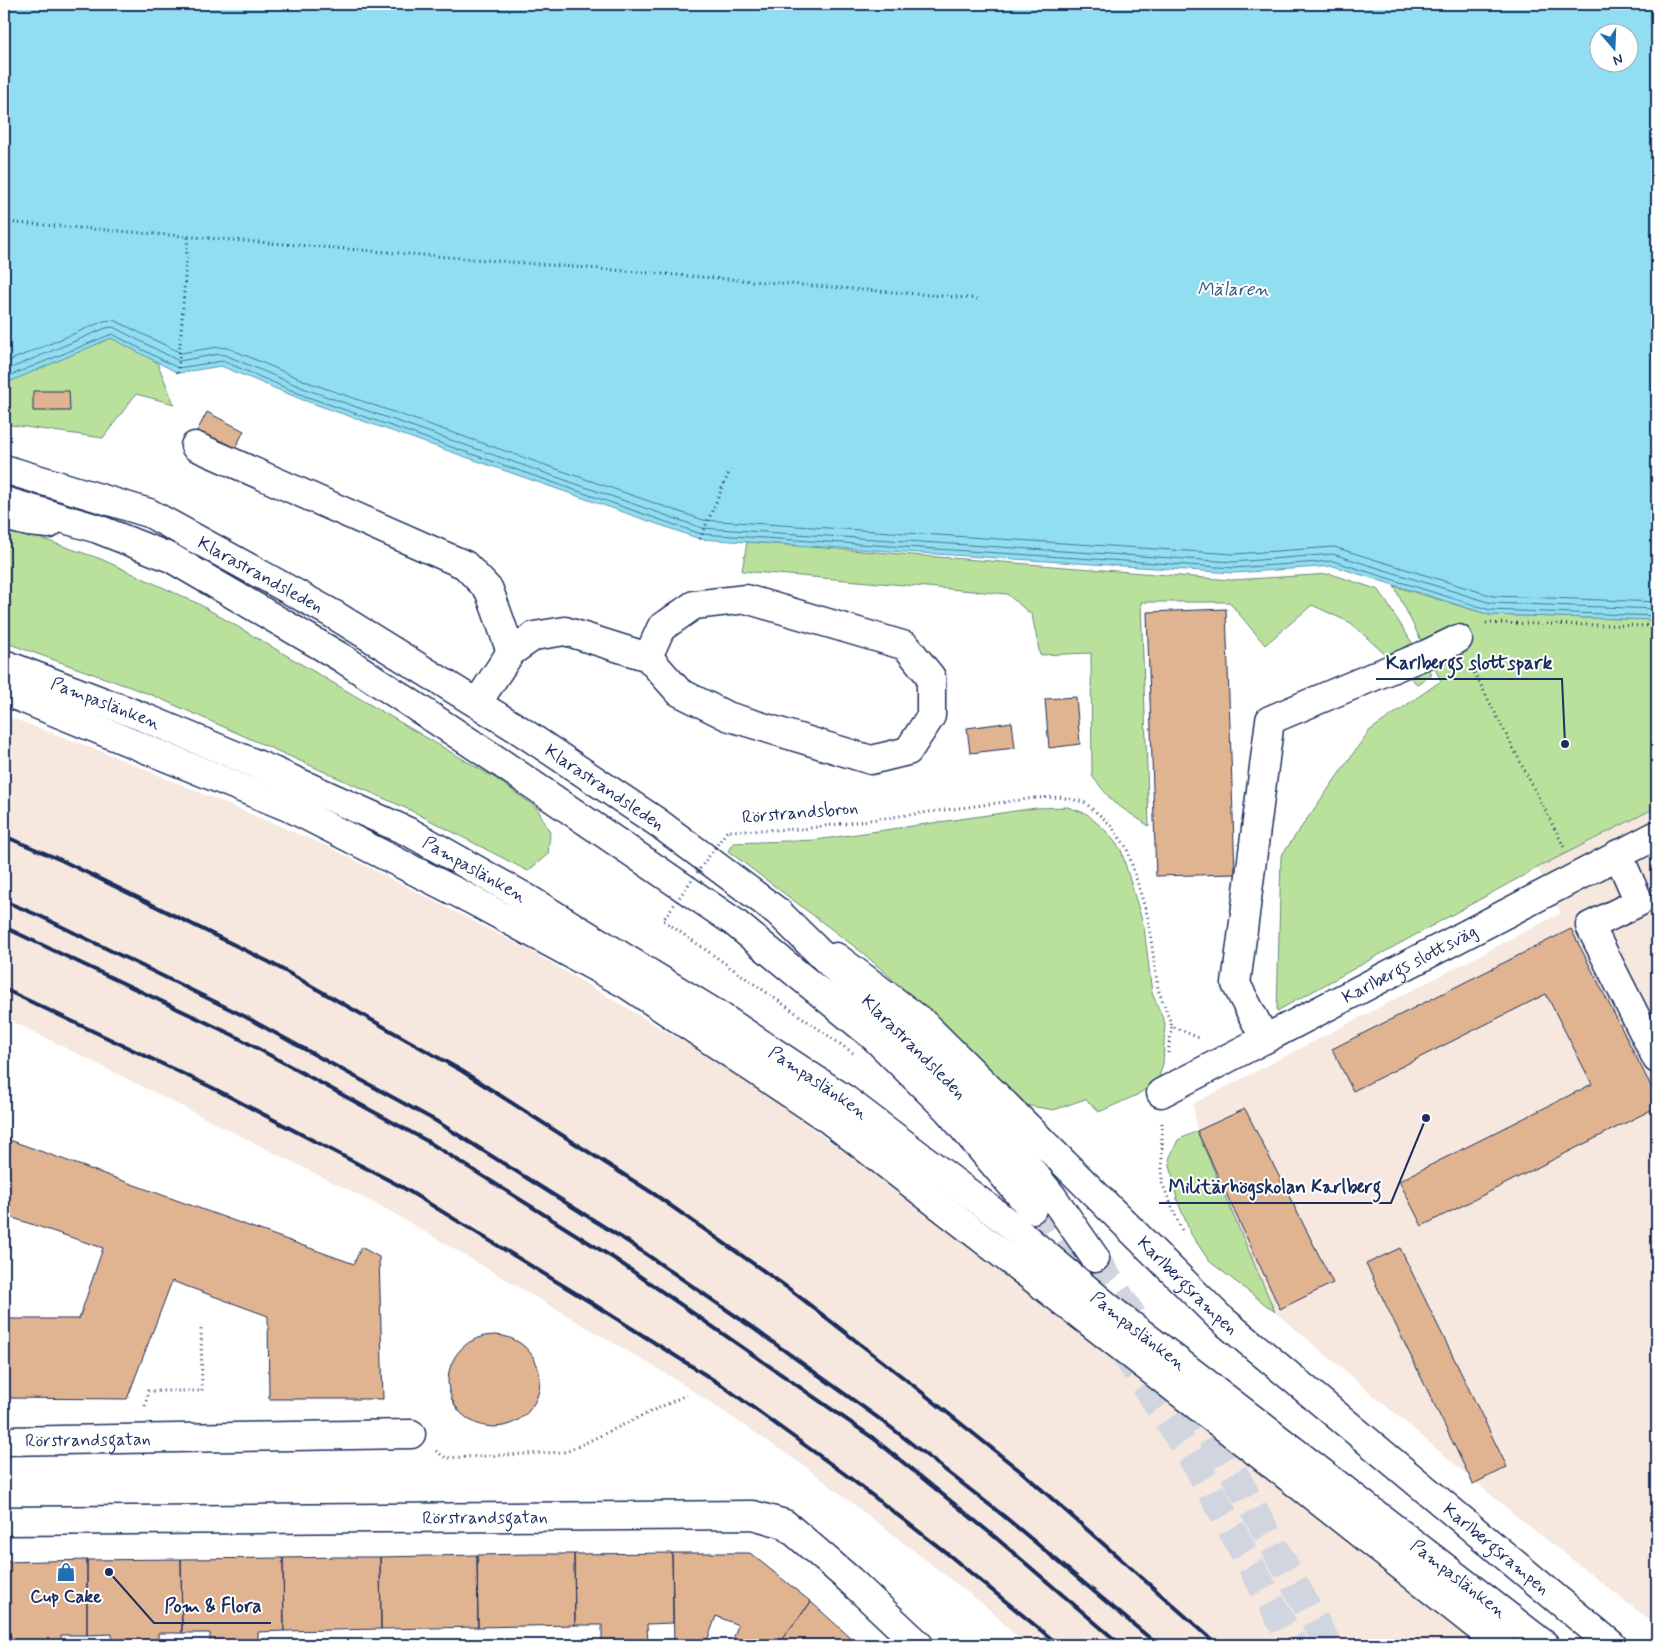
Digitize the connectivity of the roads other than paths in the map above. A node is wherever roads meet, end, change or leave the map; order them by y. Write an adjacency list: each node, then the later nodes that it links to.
1 (195, 446): 7 (main road)
2 (4, 469): 11 (main road, Klarastrandsleden)
3 (4, 501): 5 (main road, Klarastrandsleden)
4 (4, 516): 5 (main road)
5 (98, 529): 18 (main road, Klarastrandsleden)
6 (1458, 639): 15 (main road)
7 (511, 652): 8 (main road); 11 (main road)
8 (648, 657): 8 (main road)
9 (4, 664): 25 (main road, Pampaslänken)
10 (4, 691): 24 (main road, Pampaslänken)
11 (477, 703): 14 (main road, Klarastrandsleden)
12 (1657, 835): 13 (main road, Karlbergs slottsväg)
13 (1618, 854): 15 (main road, Karlbergs slottsväg); 16 (main road)
14 (778, 912): 19 (main road, Klarastrandsleden); 26 (main road, Karlbergsrampen)
15 (1265, 1038): 17 (main road, Karlbergs slottsväg)
16 (1657, 1059)
17 (1161, 1093)
18 (1032, 1209)
19 (1095, 1258)
20 (411, 1434): 21 (main road, Rörstrandsgatan)
21 (4, 1441)
22 (4, 1521): 23 (main road, Rörstrandsgatan)
23 (920, 1645)
24 (1501, 1645)
25 (1545, 1645)
26 (1612, 1645)

